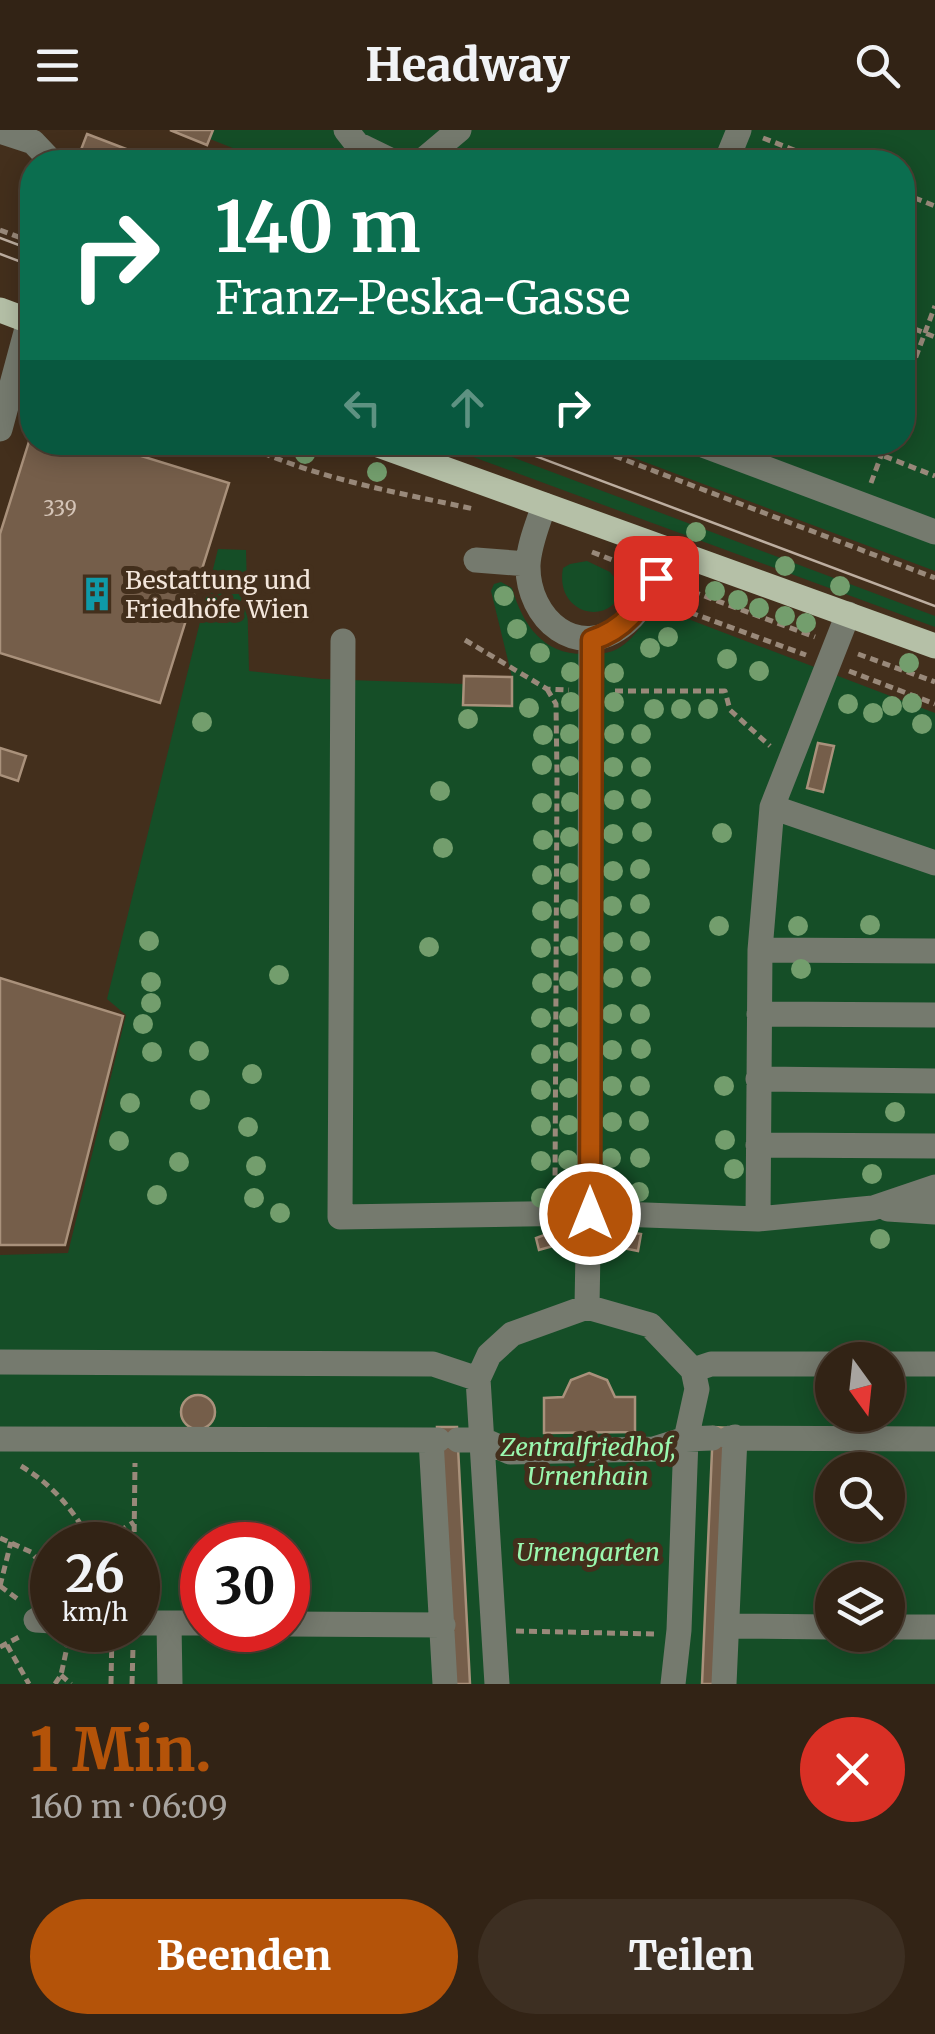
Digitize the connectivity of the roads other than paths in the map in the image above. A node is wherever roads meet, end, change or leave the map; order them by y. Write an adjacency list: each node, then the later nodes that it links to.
1 (459, 130): 4 (street)
2 (0, 131): 3 (street)
3 (41, 150)
4 (436, 150)
5 (20, 360): 6 (street)
6 (0, 429)
7 (406, 455): 9 (main road)
8 (731, 455): 10 (street)
9 (544, 504): 11 (main road); 13 (street)
10 (935, 532)
11 (670, 550): 14 (main road); 15 (street)
12 (476, 560): 13 (street)
13 (528, 564): 15 (street)
14 (848, 614): 17 (main road); 18 (street)
15 (592, 640): 32 (street)
16 (343, 641): 32 (street)
17 (935, 646)
18 (772, 807): 19 (street); 20 (street)
19 (935, 864)
20 (760, 950): 21 (street); 22 (street)
21 (935, 951)
22 (759, 1014): 23 (street); 24 (street)
23 (935, 1015)
24 (758, 1079): 25 (street); 26 (street)
25 (935, 1081)
26 (758, 1145): 27 (street); 31 (street)
27 (935, 1146)
28 (935, 1187): 29 (street)
29 (873, 1208): 30 (street); 31 (street)
30 (935, 1212)
31 (758, 1219): 32 (street)
32 (589, 1233): 33 (street)
33 (587, 1307): 38 (street); 39 (street)
34 (0, 1362): 39 (street)
35 (815, 1364): 38 (street)
36 (905, 1364): 37 (street)
37 (935, 1364)
38 (693, 1370): 41 (street)
39 (478, 1379): 43 (street)
40 (0, 1438): 43 (street)
41 (716, 1438): 42 (street); 43 (street); 49 (street); 56 (street)
42 (935, 1439)
43 (452, 1440): 48 (street); 55 (street)
44 (160, 1623): 45 (street)
45 (169, 1623): 46 (street); 53 (street)
46 (180, 1623)
47 (310, 1624): 48 (street)
48 (443, 1624): 54 (street)
49 (727, 1626): 50 (street); 57 (street)
50 (815, 1626)
51 (905, 1627): 52 (street)
52 (935, 1627)
53 (170, 1684)
54 (446, 1684)
55 (497, 1684)
56 (672, 1684)
57 (724, 1684)

